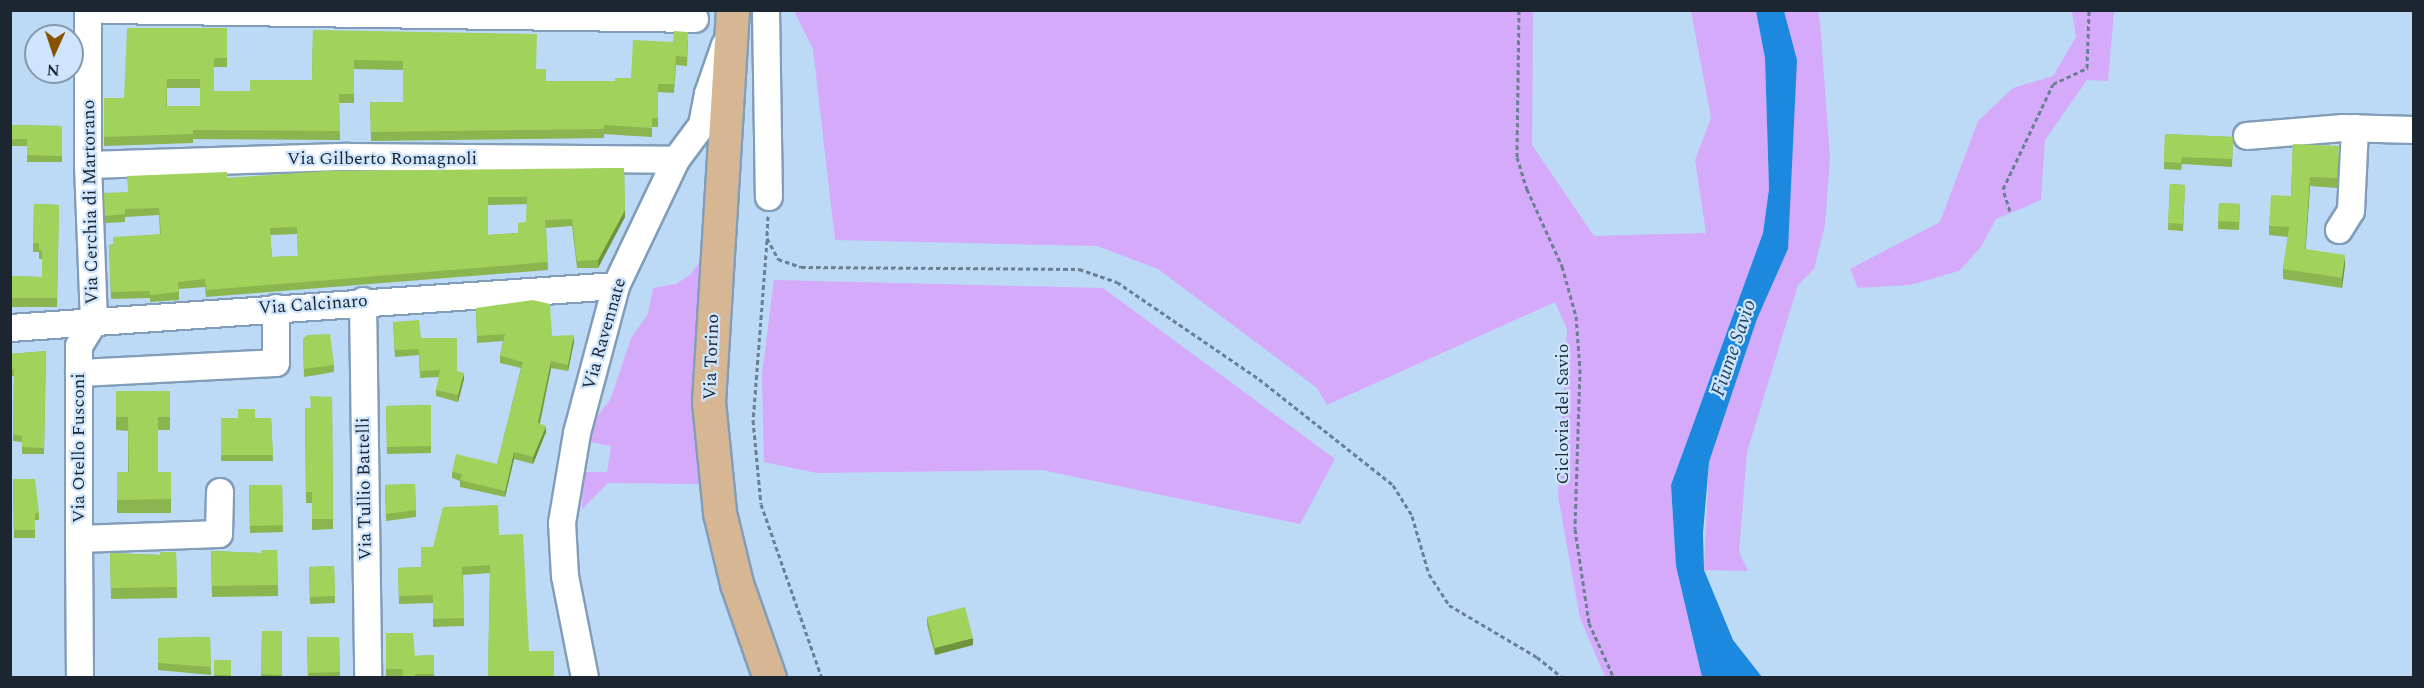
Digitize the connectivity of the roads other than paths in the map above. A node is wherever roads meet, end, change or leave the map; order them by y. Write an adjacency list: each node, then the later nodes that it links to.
1 (88, 10): 10 (street, Via Cerchia di Martorano)
2 (105, 10): 4 (street)
3 (766, 10): 11 (street)
4 (695, 19)
5 (732, 19): 9 (street, Via Ravennate); 24 (main road, Via Torino)
6 (2355, 128): 7 (street); 8 (street); 12 (street)
7 (2414, 130)
8 (2247, 136)
9 (676, 160): 10 (street, Via Gilberto Romagnoli); 13 (street, Via Ravennate)
10 (88, 165): 16 (street, Via Cerchia di Martorano)
11 (769, 197)
12 (2339, 230)
13 (616, 286): 14 (street, Via Calcinaro); 23 (street, Via Ravennate)
14 (363, 301): 15 (street, Via Calcinaro); 22 (street, Via Tullio Battelli)
15 (276, 308): 16 (street, Via Calcinaro); 18 (street)
16 (94, 322): 17 (street, Via Calcinaro); 18 (street, Via Otello Fusconi)
17 (10, 328)
18 (79, 373): 20 (street, Via Otello Fusconi)
19 (220, 492): 20 (street, Via Otello Fusconi)
20 (79, 539): 21 (street)
21 (80, 678)
22 (368, 678)
23 (585, 678)
24 (770, 678)

